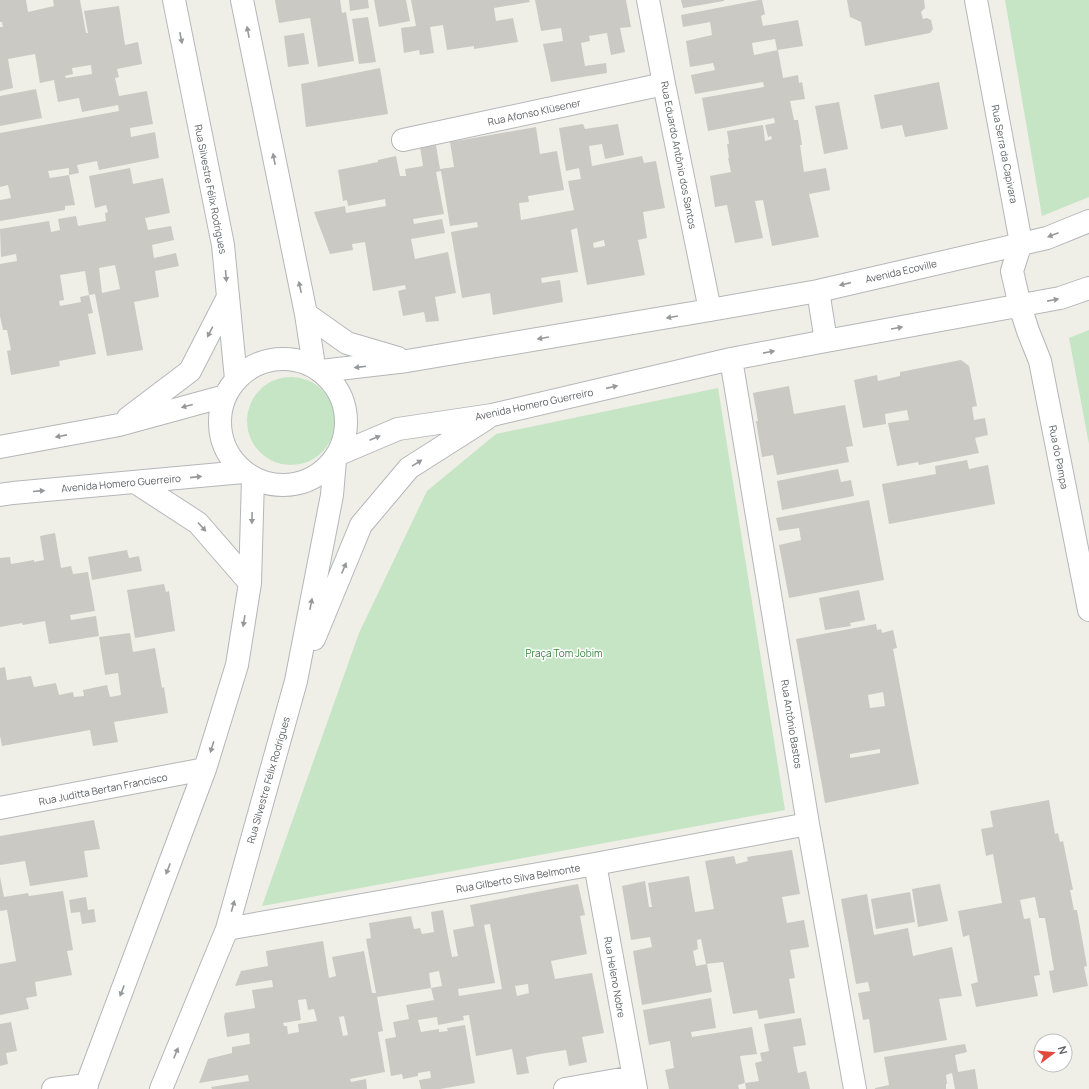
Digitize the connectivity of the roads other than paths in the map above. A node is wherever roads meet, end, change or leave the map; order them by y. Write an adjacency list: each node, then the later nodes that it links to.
1 (174, 0): 11 (street, Rua Silvestre Félix Rodrigues, one-way to 11)
2 (242, 0): 14 (street, one-way to 2)
3 (648, 0): 5 (street, Rua Eduardo Antônio dos Santos)
4 (976, 0): 8 (street, Rua Serra da Capivara)
5 (664, 84): 6 (street, Rua Afonso Klüsener); 13 (street, Rua Eduardo Antônio dos Santos)
6 (403, 140)
7 (1089, 221): 8 (street, Avenida Ecoville, one-way to 8)
8 (1022, 243): 10 (street, Avenida Ecoville, one-way to 10); 12 (street)
9 (1089, 288): 12 (street, one-way to 9)
10 (818, 291): 13 (street, Avenida Ecoville); 15 (street)
11 (228, 297): 19 (street, Rua Silvestre Félix Rodrigues); 21 (street, one-way to 21)
12 (1020, 306): 15 (street, one-way to 12); 28 (street, Rua do Pampa)
13 (710, 310): 17 (street, one-way to 17)
14 (306, 314): 17 (street); 18 (street)
15 (826, 341): 16 (street, one-way to 15)
16 (731, 359): 20 (street, Avenida Homero Guerreiro, one-way to 16); 32 (street, Rua Antônio Bastos)
17 (407, 361): 18 (street, one-way to 18)
18 (318, 369): 19 (street); 23 (street)
19 (230, 387): 21 (street, one-way to 21); 24 (street)
20 (492, 415): 23 (street, Avenida Homero Guerreiro, one-way to 20); 29 (street, one-way to 20)
21 (120, 425): 22 (street, one-way to 22)
22 (0, 447)
23 (337, 457): 24 (street); 29 (street, Rua Silvestre Félix Rodrigues, one-way to 23)
24 (248, 475): 25 (street, Avenida Homero Guerreiro, one-way to 24); 27 (street, one-way to 27)
25 (135, 482): 26 (street, Avenida Homero Guerreiro, one-way to 25); 27 (street, one-way to 27)
26 (0, 495)
27 (250, 583): 30 (street, one-way to 30)
28 (1089, 610)
29 (296, 681): 34 (street, Rua Silvestre Félix Rodrigues, one-way to 29)
30 (205, 769): 31 (street, Rua Juditta Bertan Francisco); 36 (street, one-way to 36)
31 (0, 808)
32 (808, 824): 33 (street, Rua Gilberto Silva Belmonte); 40 (street, Rua Antônio Bastos)
33 (595, 864): 34 (street, Rua Gilberto Silva Belmonte); 35 (street, Rua Heleno Nobre)
34 (227, 929): 38 (street, Rua Silvestre Félix Rodrigues, one-way to 34)
35 (634, 1083): 39 (street)
36 (86, 1087): 37 (street)
37 (53, 1089)
38 (161, 1089)
39 (565, 1089)
40 (855, 1089)

